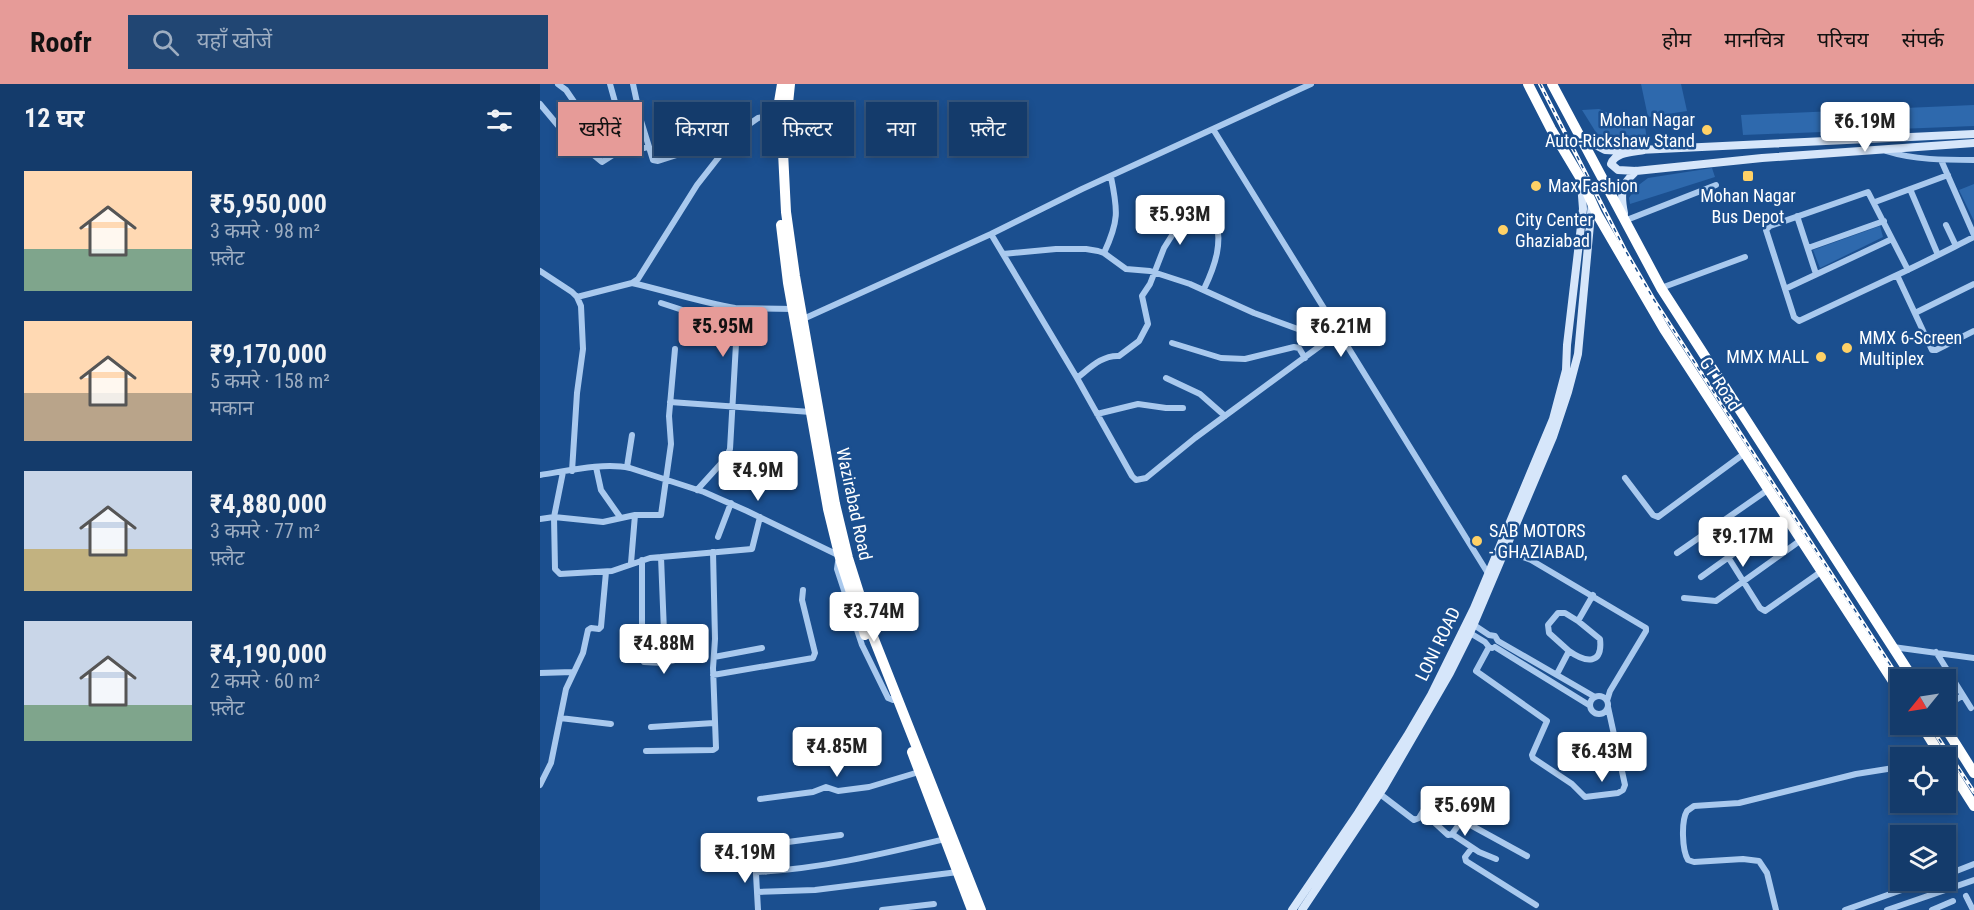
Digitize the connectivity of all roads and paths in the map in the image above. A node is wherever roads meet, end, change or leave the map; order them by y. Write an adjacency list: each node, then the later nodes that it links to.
1 (558, 84): 9 (street)
2 (610, 84): 10 (street)
3 (633, 84): 11 (street)
4 (782, 84): 12 (highway, Wazirabad Road)
5 (790, 84): 74 (highway, Wazirabad Road)
6 (1311, 84): 16 (street)
7 (1528, 84): 37 (highway, GT Road)
8 (1552, 84): 18 (highway, GT Road)
9 (574, 102)
10 (615, 102)
11 (636, 102)
12 (780, 102)
13 (540, 104): 14 (street)
14 (558, 125)
15 (642, 128): 21 (street)
16 (1213, 129): 36 (street); 77 (street)
17 (1974, 134): 19 (street)
18 (1579, 136): 25 (street); 45 (highway, GT Road)
19 (1908, 142): 20 (street); 23 (street); 24 (street)
20 (1974, 143)
21 (648, 147): 22 (street); 28 (street)
22 (642, 148)
23 (1686, 148): 25 (street); 33 (street)
24 (1880, 149): 31 (street); 33 (street)
25 (1644, 150): 34 (street)
26 (594, 156): 27 (street)
27 (612, 156)
28 (672, 156)
29 (720, 156): 63 (street)
30 (776, 156): 74 (highway, Wazirabad Road)
31 (1941, 160): 32 (street); 35 (street)
32 (1974, 160)
33 (1687, 165): 34 (street)
34 (1636, 171): 45 (street)
35 (1948, 175): 39 (street); 48 (street)
36 (1111, 177): 49 (street); 54 (street)
37 (1581, 179): 40 (highway, GT Road); 82 (street)
38 (1716, 185): 45 (street)
39 (1910, 189): 41 (street); 56 (street)
40 (1592, 202): 82 (street); 92 (highway, GT Road)
41 (1875, 202): 44 (street); 46 (street)
42 (1188, 210): 60 (street)
43 (1215, 215): 66 (street)
44 (1797, 216): 53 (street); 67 (street)
45 (1625, 221): 65 (highway, GT Road)
46 (1884, 221): 51 (street); 53 (street)
47 (1947, 225): 52 (street)
48 (1972, 226): 50 (street)
49 (991, 234): 55 (street); 74 (street)
50 (1974, 236): 52 (street)
51 (1892, 239): 58 (street); 61 (street)
52 (1956, 246): 56 (street)
53 (1808, 248): 61 (street)
54 (1104, 253): 55 (street); 60 (street)
55 (1003, 254): 83 (street)
56 (1938, 255): 58 (street)
57 (1744, 257): 65 (street)
58 (1908, 270): 62 (street)
59 (540, 271): 69 (street)
60 (1154, 272): 66 (street); 83 (street)
61 (1816, 274): 67 (street)
62 (1897, 275): 67 (street); 73 (street)
63 (632, 284): 68 (street); 69 (street)
64 (1974, 284): 73 (street)
65 (1661, 288): 133 (highway, GT Road)
66 (1204, 289): 78 (street)
67 (1785, 289)
68 (683, 295): 71 (street); 72 (street)
69 (577, 297): 95 (street)
70 (661, 303): 71 (street)
71 (676, 308): 75 (street)
72 (735, 308): 74 (street); 75 (street)
73 (1915, 313): 76 (street)
74 (798, 315): 88 (highway, Wazirabad Road); 115 (highway, Wazirabad Road)
75 (737, 326): 86 (street)
76 (1974, 331)
77 (1340, 332): 78 (street); 122 (street)
78 (1328, 340): 81 (street)
79 (1172, 343): 81 (street)
80 (675, 349): 85 (street)
81 (1305, 358): 90 (street)
82 (1570, 371): 96 (street, LONI ROAD)
83 (1077, 378): 89 (street)
84 (1166, 378): 90 (street)
85 (670, 402): 86 (street); 100 (street)
86 (732, 406): 88 (street); 102 (street)
87 (1183, 408): 89 (street)
88 (811, 412): 115 (highway, Wazirabad Road)
89 (1097, 414): 90 (street)
90 (1225, 416)
91 (632, 435): 94 (street)
92 (1745, 453): 99 (street); 101 (highway, GT Road)
93 (596, 467): 94 (street); 95 (street); 108 (street)
94 (627, 467): 100 (street)
95 (572, 471): 97 (street)
96 (1534, 471): 112 (street, LONI ROAD); 122 (street, LONI ROAD)
97 (563, 472): 98 (street); 107 (street)
98 (540, 475)
99 (1625, 478)
100 (666, 480): 102 (street); 104 (street)
101 (1769, 489): 106 (highway, GT Road); 114 (street)
102 (697, 490): 103 (street)
103 (731, 503): 105 (street); 110 (street)
104 (635, 515): 108 (street); 119 (street)
105 (760, 516): 113 (street); 115 (street)
106 (1786, 516): 111 (highway, GT Road); 117 (street)
107 (554, 517): 108 (street); 109 (street); 121 (street)
108 (620, 517)
109 (540, 519)
110 (718, 537)
111 (1802, 539): 120 (highway, GT Road); 124 (street)
112 (1504, 550): 122 (street, LONI ROAD); 126 (street)
113 (713, 552): 116 (street); 137 (street)
114 (1677, 553)
115 (843, 554): 159 (highway, Wazirabad Road); 190 (highway, Wazirabad Road)
116 (661, 557): 118 (street); 130 (street)
117 (1728, 558): 123 (street); 124 (street)
118 (642, 560): 119 (street); 139 (street)
119 (631, 563): 121 (street)
120 (1822, 570): 124 (street); 145 (highway, GT Road)
121 (606, 572): 141 (street)
122 (1491, 577): 129 (street, LONI ROAD); 191 (street, LONI ROAD)
123 (1701, 577)
124 (1743, 582): 127 (street)
125 (803, 590): 144 (street)
126 (1593, 595): 128 (street); 149 (street)
127 (1684, 598)
128 (1578, 621): 135 (street); 135 (street)
129 (1472, 629): 131 (street); 132 (street); 163 (street, LONI ROAD)
130 (664, 632)
131 (1489, 635): 132 (street); 132 (street)
132 (1492, 644): 143 (street); 149 (street); 150 (street)
133 (1893, 647): 136 (street); 140 (highway, GT Road)
134 (762, 648): 137 (street)
135 (1569, 651): 143 (street)
136 (1936, 652): 138 (street); 146 (street)
137 (714, 657): 144 (street)
138 (1974, 658)
139 (678, 659)
140 (1907, 669)
141 (573, 672): 142 (street); 152 (street)
142 (540, 673)
143 (1557, 674): 147 (street)
144 (713, 675): 153 (street)
145 (1890, 676)
146 (1962, 696): 148 (street); 151 (street)
147 (1595, 697): 149 (street); 150 (street)
148 (1956, 700)
149 (1607, 704): 150 (street)
150 (1589, 705)
151 (1971, 708)
152 (560, 718): 154 (street); 162 (street)
153 (714, 723): 155 (street); 157 (street)
154 (611, 724)
155 (651, 727)
156 (1950, 735): 160 (highway)
157 (646, 751)
158 (1890, 769): 193 (street)
159 (919, 772): 164 (street); 170 (highway, Wazirabad Road)
160 (1974, 772)
161 (1956, 778): 166 (highway)
162 (540, 785)
163 (1380, 794): 167 (street); 192 (street, LONI ROAD)
164 (760, 799)
165 (1428, 803): 167 (street)
166 (1974, 806)
167 (1423, 812): 169 (street)
168 (841, 834): 178 (street)
169 (1452, 834): 171 (street); 173 (street)
170 (945, 839): 178 (street); 179 (highway, Wazirabad Road)
171 (1472, 848): 174 (street); 186 (street)
172 (754, 856): 177 (street)
173 (1527, 856)
174 (1496, 858)
175 (1974, 864): 176 (street)
176 (1956, 871)
177 (756, 872): 178 (street); 182 (street)
178 (766, 872)
179 (958, 872): 182 (street); 189 (highway, Wazirabad Road)
180 (1974, 880): 195 (street)
181 (1899, 891): 194 (street)
182 (757, 892): 187 (street)
183 (1966, 896): 197 (street)
184 (1953, 901): 196 (street)
185 (934, 904): 188 (street)
186 (1536, 905)
187 (758, 910)
188 (882, 910)
189 (972, 910)
190 (981, 910)
191 (1292, 910)
192 (1302, 910)
193 (1776, 910)
194 (1845, 910)
195 (1887, 910)
196 (1933, 910)
197 (1973, 910)

